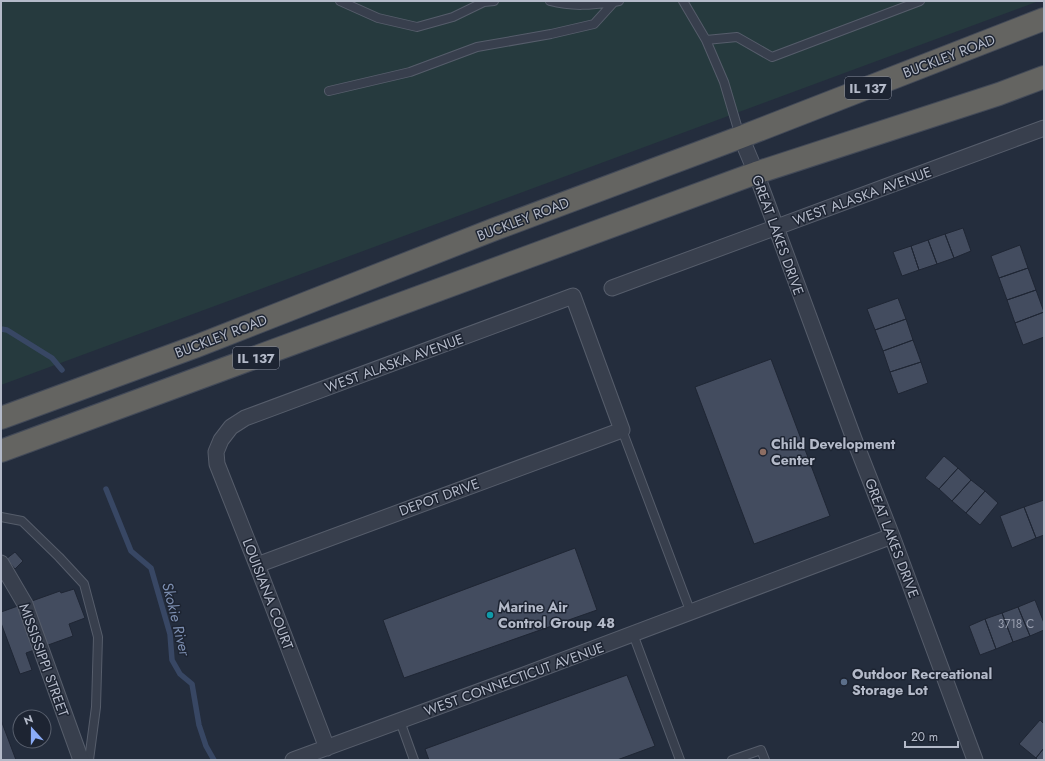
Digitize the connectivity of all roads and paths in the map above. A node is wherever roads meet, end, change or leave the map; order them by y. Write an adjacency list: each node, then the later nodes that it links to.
1 (340, 1): 2 (lane)
2 (494, 1)
3 (550, 1): 4 (lane)
4 (616, 1): 10 (lane)
5 (683, 1): 8 (lane)
6 (920, 1): 8 (lane)
7 (1044, 19): 12 (highway, BUCKLEY ROAD / IL 137)
8 (706, 40): 12 (lane)
9 (1044, 77): 13 (highway, IL 137)
10 (329, 91)
11 (1044, 128): 14 (street, WEST ALASKA AVENUE)
12 (740, 137): 13 (street, GREAT LAKES DRIVE); 16 (highway, BUCKLEY ROAD / IL 137)
13 (756, 174): 14 (street, GREAT LAKES DRIVE); 19 (highway, IL 137)
14 (776, 228): 15 (street, WEST ALASKA AVENUE); 21 (street, GREAT LAKES DRIVE)
15 (612, 288)
16 (1, 418)
17 (622, 430): 18 (street, WEST ALASKA AVENUE); 23 (street, DEPOT DRIVE); 24 (lane)
18 (221, 440): 23 (street, LOUISIANA COURT)
19 (1, 451)
20 (1, 517): 29 (lane)
21 (892, 536): 24 (street, WEST CONNECTICUT AVENUE); 35 (street, GREAT LAKES DRIVE)
22 (1, 563): 28 (street, MISSISSIPPI STREET)
23 (257, 565): 27 (street, LOUISIANA COURT)
24 (691, 613): 25 (street, WEST CONNECTICUT AVENUE)
25 (633, 634): 26 (street, WEST CONNECTICUT AVENUE); 32 (lane)
26 (400, 721): 27 (street, WEST CONNECTICUT AVENUE); 31 (lane)
27 (327, 748): 30 (street, WEST CONNECTICUT AVENUE)
28 (81, 760)
29 (89, 760)
30 (293, 760)
31 (414, 760)
32 (680, 760)
33 (732, 760): 34 (lane)
34 (765, 760)
35 (975, 760)

